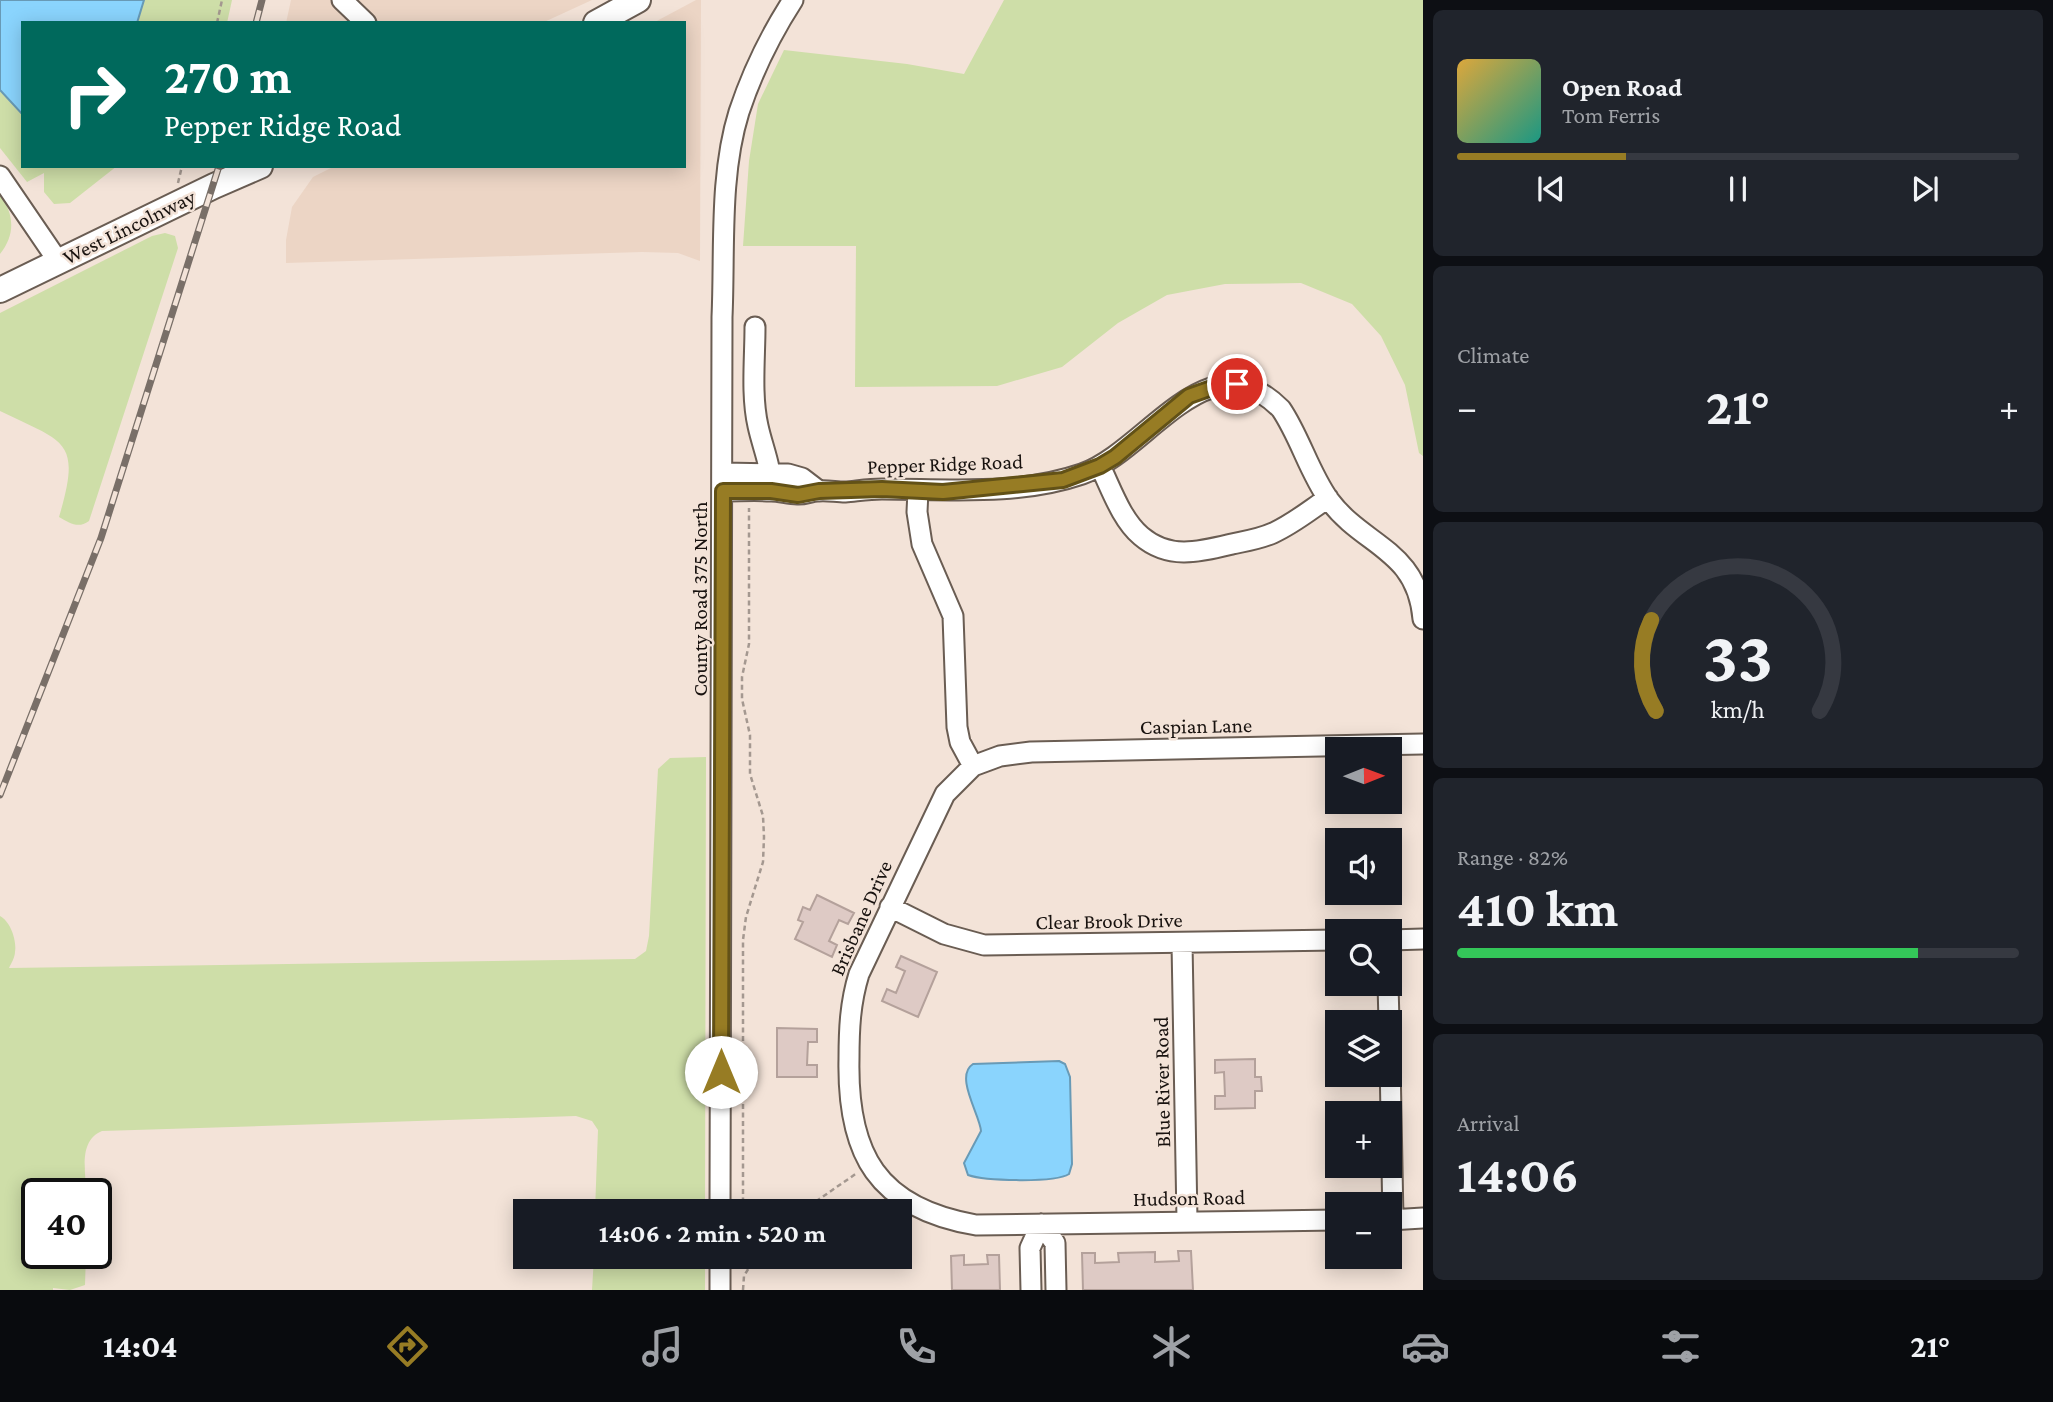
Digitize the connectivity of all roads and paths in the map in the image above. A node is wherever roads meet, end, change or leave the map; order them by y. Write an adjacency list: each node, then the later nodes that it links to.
1 (222, 0): 5 (path)
2 (342, 0): 6 (street)
3 (638, 0): 7 (main road)
4 (793, 0): 14 (street, County Road 375 North)
5 (217, 21)
6 (364, 21)
7 (600, 21)
8 (256, 168): 10 (main road, West Lincolnway)
9 (0, 176): 10 (street)
10 (58, 261): 11 (main road, West Lincolnway)
11 (0, 290)
12 (755, 327): 15 (street)
13 (1100, 466): 17 (street, Pepper Ridge Road); 18 (street); 18 (street, Pepper Ridge Road)
14 (723, 482): 15 (street, Pepper Ridge Road); 16 (street, Pepper Ridge Road); 30 (street, County Road 375 North)
15 (771, 482): 16 (street, Pepper Ridge Road); 17 (street, Pepper Ridge Road)
16 (750, 491): 31 (path)
17 (918, 491): 21 (street)
18 (1328, 498): 19 (street, Pepper Ridge Road)
19 (1423, 618)
20 (1423, 744): 21 (street, Caspian Lane)
21 (973, 766): 22 (street, Brisbane Drive)
22 (890, 907): 26 (street, Clear Brook Drive); 28 (street, Brisbane Drive)
23 (1423, 939): 25 (street)
24 (1325, 940): 26 (street, Clear Brook Drive)
25 (1402, 940)
26 (1182, 943): 35 (street, Blue River Road)
27 (1390, 1087): 29 (street)
28 (870, 1164): 32 (path); 37 (street, Brisbane Drive)
29 (1391, 1192)
30 (720, 1199)
31 (743, 1199)
32 (819, 1199)
33 (1423, 1218): 34 (street)
34 (1402, 1219)
35 (1187, 1220): 36 (street, Hudson Road); 37 (street, Hudson Road)
36 (1325, 1220)
37 (1041, 1224): 42 (street); 43 (street)
38 (720, 1269): 40 (street)
39 (748, 1269): 41 (path)
40 (720, 1290)
41 (743, 1290)
42 (1031, 1290)
43 (1056, 1290)

